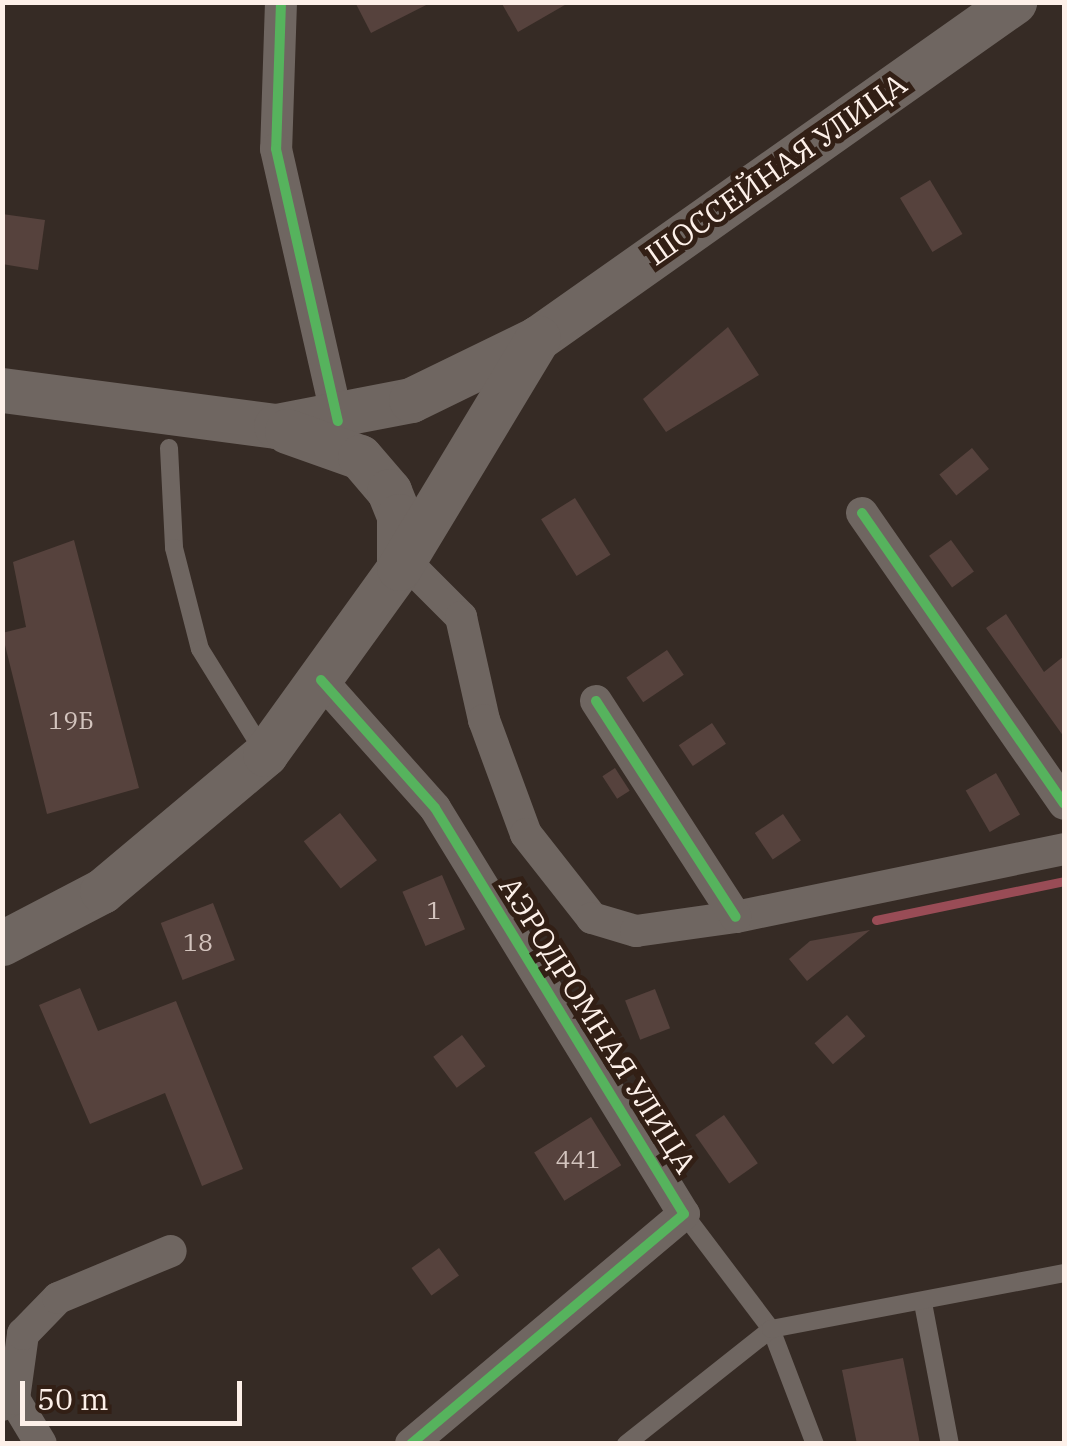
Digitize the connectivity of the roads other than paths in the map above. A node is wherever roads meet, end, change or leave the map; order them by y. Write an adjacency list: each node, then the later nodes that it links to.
1 (281, 2): 5 (street)
2 (1014, 2): 3 (main road, ШОССЕЙНАЯ УЛИЦА)
3 (538, 338): 5 (main road); 9 (main road)
4 (2, 390): 6 (main road)
5 (338, 421): 6 (main road)
6 (276, 426): 9 (main road)
7 (169, 448): 12 (lane)
8 (862, 513): 13 (street)
9 (401, 564): 10 (main road); 15 (street)
10 (321, 680): 12 (main road); 17 (street, АЭРОДРОМНАЯ УЛИЦА)
11 (596, 701): 15 (street)
12 (265, 754): 16 (main road)
13 (1064, 804)
14 (1064, 849): 15 (street)
15 (736, 917)
16 (2, 943)
17 (684, 1214): 21 (lane); 24 (street, АЭРОДРОМНАЯ УЛИЦА)
18 (171, 1250): 22 (street)
19 (1064, 1274): 20 (lane)
20 (924, 1303): 21 (lane); 27 (lane)
21 (771, 1329): 25 (lane); 26 (lane)
22 (8, 1402): 23 (street)
23 (41, 1444)
24 (411, 1444)
25 (626, 1444)
26 (815, 1444)
27 (950, 1444)

